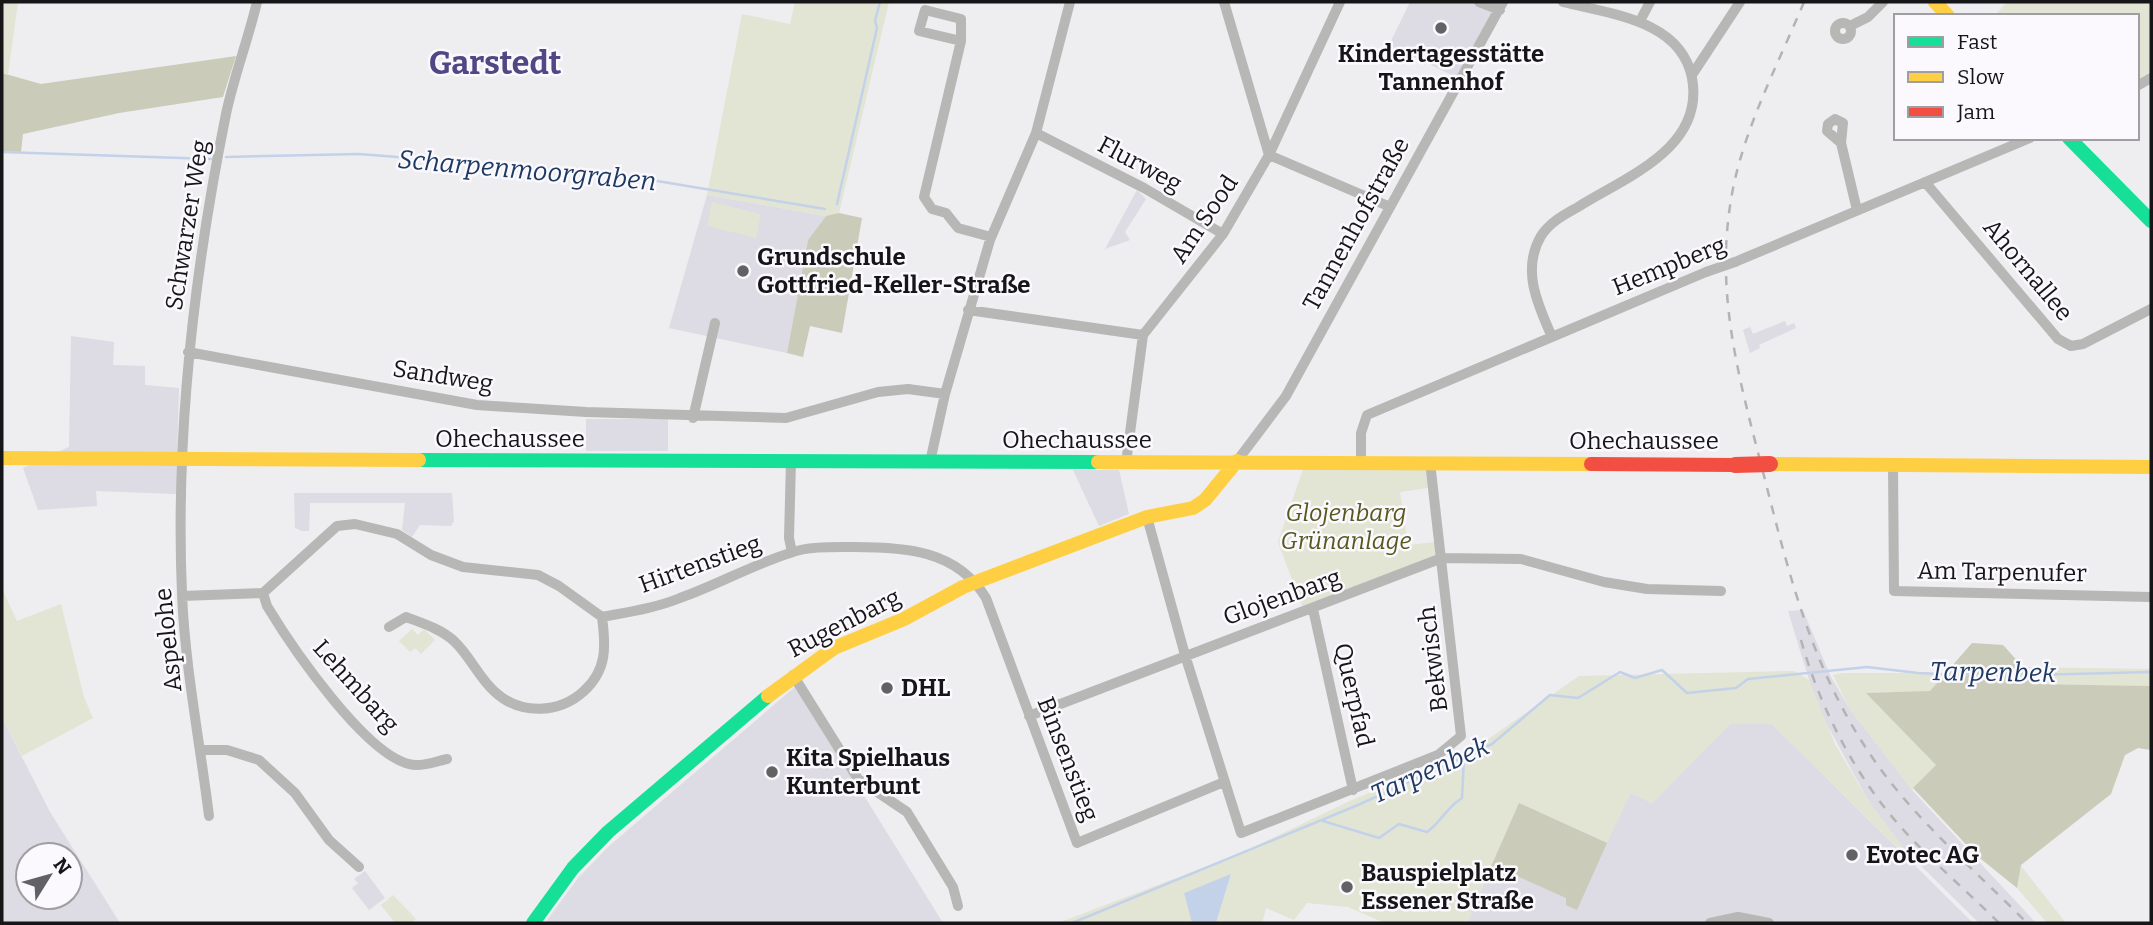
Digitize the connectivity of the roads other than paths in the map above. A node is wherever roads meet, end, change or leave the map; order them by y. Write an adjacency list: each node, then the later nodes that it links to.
1 (257, 2): 31 (street, Schwarzer Weg)
2 (1070, 2): 15 (street)
3 (1224, 2): 19 (street)
4 (1340, 2): 19 (street, Am Sood)
5 (1479, 2): 10 (street)
6 (1563, 2): 11 (street)
7 (1650, 2): 11 (street)
8 (1740, 2): 14 (street)
9 (1883, 2): 12 (street)
10 (1501, 6): 21 (street, Tannenhofstraße)
11 (1640, 21): 14 (street)
12 (1850, 26)
13 (961, 41): 13 (street); 25 (street)
14 (1692, 75): 30 (street)
15 (1035, 133): 24 (street, Flurweg); 25 (street)
16 (2025, 140): 20 (street, Hempberg)
17 (2070, 140): 23 (main road)
18 (1841, 143): 22 (street)
19 (1269, 155): 21 (street); 24 (street, Am Sood)
20 (1925, 182): 22 (street, Hempberg); 26 (street, Ahornallee)
21 (1388, 206): 37 (street, Tannenhofstraße)
22 (1857, 210): 30 (street, Hempberg, bridge)
23 (2151, 221)
24 (1223, 234): 29 (street, Am Sood)
25 (991, 237): 27 (street)
26 (2151, 309)
27 (968, 310): 29 (street); 32 (street)
28 (715, 323): 33 (street)
29 (1143, 335): 41 (street)
30 (1552, 337): 39 (street, Hempberg)
31 (188, 352): 33 (street, Sandweg); 35 (street, Schwarzer Weg)
32 (944, 394): 33 (street, Sandweg); 38 (street)
33 (693, 418)
34 (2, 458): 35 (main road, Ohechaussee)
35 (183, 459): 36 (main road, Ohechaussee); 50 (street, Aspelohe)
36 (790, 461): 38 (main road, Ohechaussee); 45 (street)
37 (1237, 461): 39 (main road, Ohechaussee); 41 (main road, Ohechaussee); 44 (main road, Rugenbarg)
38 (930, 462): 41 (main road, Ohechaussee)
39 (1361, 462): 40 (main road, Ohechaussee)
40 (1430, 462): 42 (main road, Ohechaussee, bridge); 46 (street, Bekwisch)
41 (1126, 463)
42 (1893, 465): 43 (main road, Ohechaussee); 51 (street, Am Tarpenufer)
43 (2151, 467)
44 (1147, 517): 47 (main road, Rugenbarg); 55 (street)
45 (792, 552): 47 (street, Hirtenstieg); 53 (street, Hirtenstieg)
46 (1442, 558): 48 (street, Glojenbarg); 52 (street, Glojenbarg); 61 (street, Bekwisch)
47 (977, 582): 56 (main road, Rugenbarg); 57 (street, Binsenstieg)
48 (1721, 591)
49 (263, 593): 50 (street); 53 (street); 59 (street, Lehmbarg)
50 (182, 596): 58 (street, Aspelohe)
51 (2151, 597)
52 (1313, 609): 55 (street, Glojenbarg); 61 (street, Querpfad)
53 (602, 617): 54 (street)
54 (389, 627)
55 (1185, 655): 57 (street, Glojenbarg); 60 (street)
56 (793, 675): 64 (street); 65 (main road, Rugenbarg)
57 (1030, 716): 60 (street, Binsenstieg)
58 (201, 750): 62 (street, Aspelohe); 63 (street)
59 (447, 759)
60 (1224, 782): 61 (street, Bekwisch)
61 (1353, 790)
62 (209, 816)
63 (359, 867)
64 (958, 906)
65 (533, 923)
66 (1710, 923): 67 (street)
67 (1769, 923)

